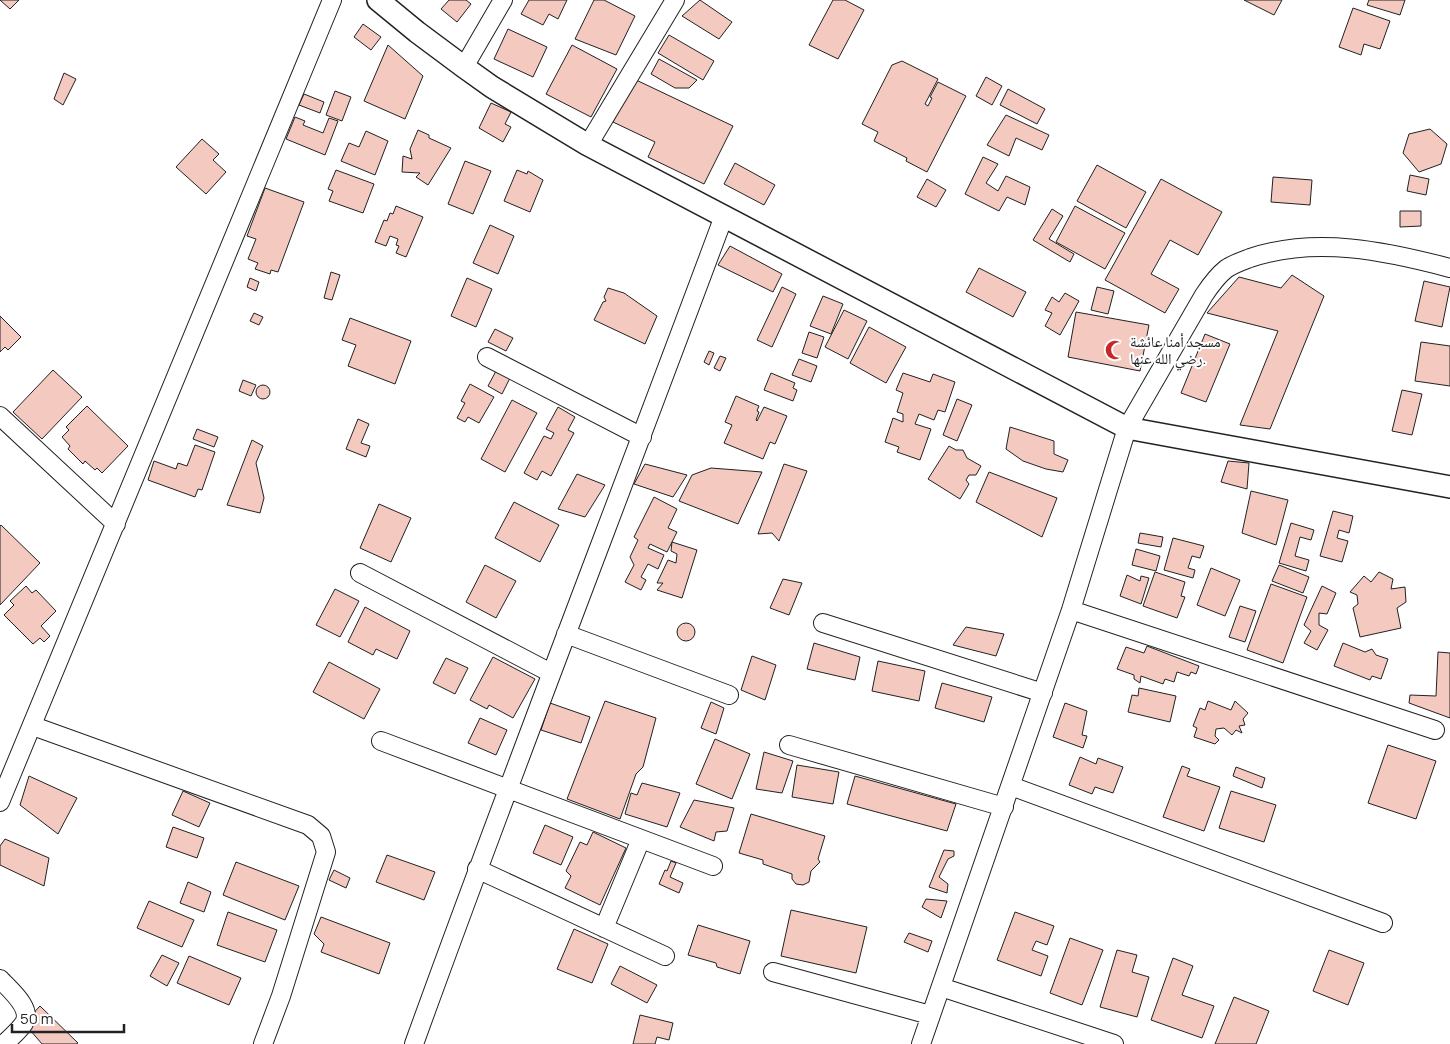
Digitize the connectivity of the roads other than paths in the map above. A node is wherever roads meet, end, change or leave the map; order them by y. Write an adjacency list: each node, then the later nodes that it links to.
1 (332, 0): 14 (street)
2 (378, 0): 5 (main road)
3 (503, 0): 5 (street)
4 (675, 0): 6 (street)
5 (464, 67): 6 (main road)
6 (588, 145): 7 (main road)
7 (724, 216): 11 (main road); 12 (street)
8 (1450, 268): 11 (street)
9 (487, 357): 12 (street)
10 (0, 416): 14 (street)
11 (1127, 428): 13 (main road); 16 (street)
12 (642, 437): 18 (street)
13 (1450, 488)
14 (116, 524): 22 (street)
15 (360, 573): 19 (street)
16 (1071, 610): 20 (street); 23 (street)
17 (823, 623): 20 (street)
18 (566, 634): 19 (street); 21 (street)
19 (551, 673): 27 (street)
20 (1043, 693): 26 (street)
21 (729, 695)
22 (33, 726): 28 (street); 41 (street)
23 (1435, 730)
24 (381, 741): 27 (street)
25 (790, 745): 29 (street)
26 (1011, 786): 29 (street); 33 (street)
27 (507, 788): 30 (street); 32 (street)
28 (0, 802)
29 (1004, 807): 38 (street)
30 (641, 839): 31 (street); 34 (street)
31 (713, 866)
32 (477, 869): 34 (street); 42 (street)
33 (1383, 922)
34 (604, 928): 35 (street)
35 (665, 956)
36 (773, 972): 39 (street)
37 (0, 980): 40 (street)
38 (941, 987): 39 (street); 44 (street)
39 (930, 1015): 43 (street)
40 (4, 1044)
41 (263, 1044)
42 (414, 1044)
43 (921, 1044)
44 (1114, 1044)

